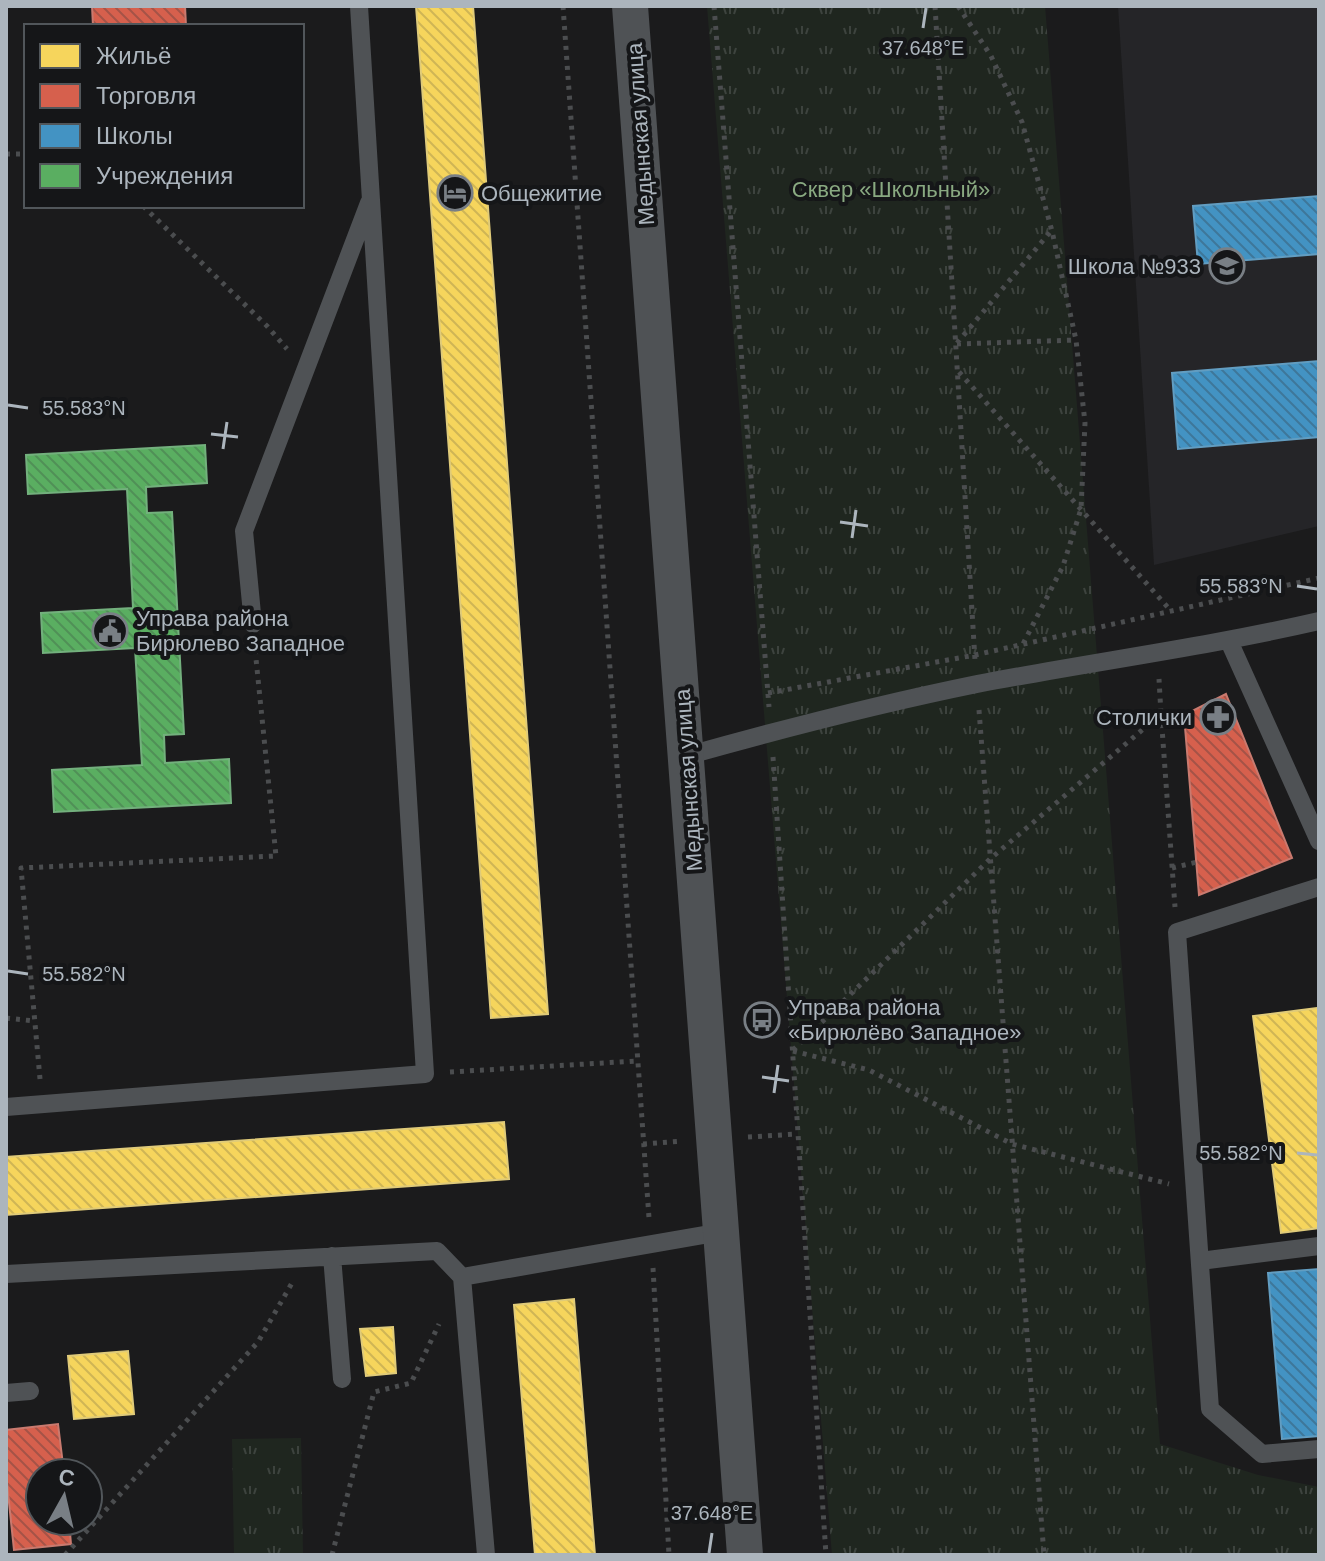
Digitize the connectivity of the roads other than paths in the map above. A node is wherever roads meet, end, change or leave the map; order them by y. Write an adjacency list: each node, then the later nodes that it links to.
1 (359, 6): 3 (lane)
2 (630, 6): 7 (street, Медынская улица)
3 (372, 196): 5 (lane); 10 (lane)
4 (1319, 621): 6 (lane)
5 (253, 624)
6 (1229, 641): 7 (lane); 8 (lane)
7 (686, 756): 11 (street, Медынская улица)
8 (1319, 841)
9 (1319, 887): 14 (lane)
10 (6, 1107)
11 (721, 1232): 16 (lane); 22 (street, Медынская улица)
12 (1319, 1246): 14 (lane)
13 (332, 1256): 15 (lane); 16 (lane); 17 (lane)
14 (1200, 1261): 20 (lane)
15 (6, 1274)
16 (462, 1277): 21 (lane)
17 (342, 1379)
18 (30, 1391): 19 (lane)
19 (6, 1393)
20 (1319, 1449)
21 (486, 1555)
22 (745, 1555)

